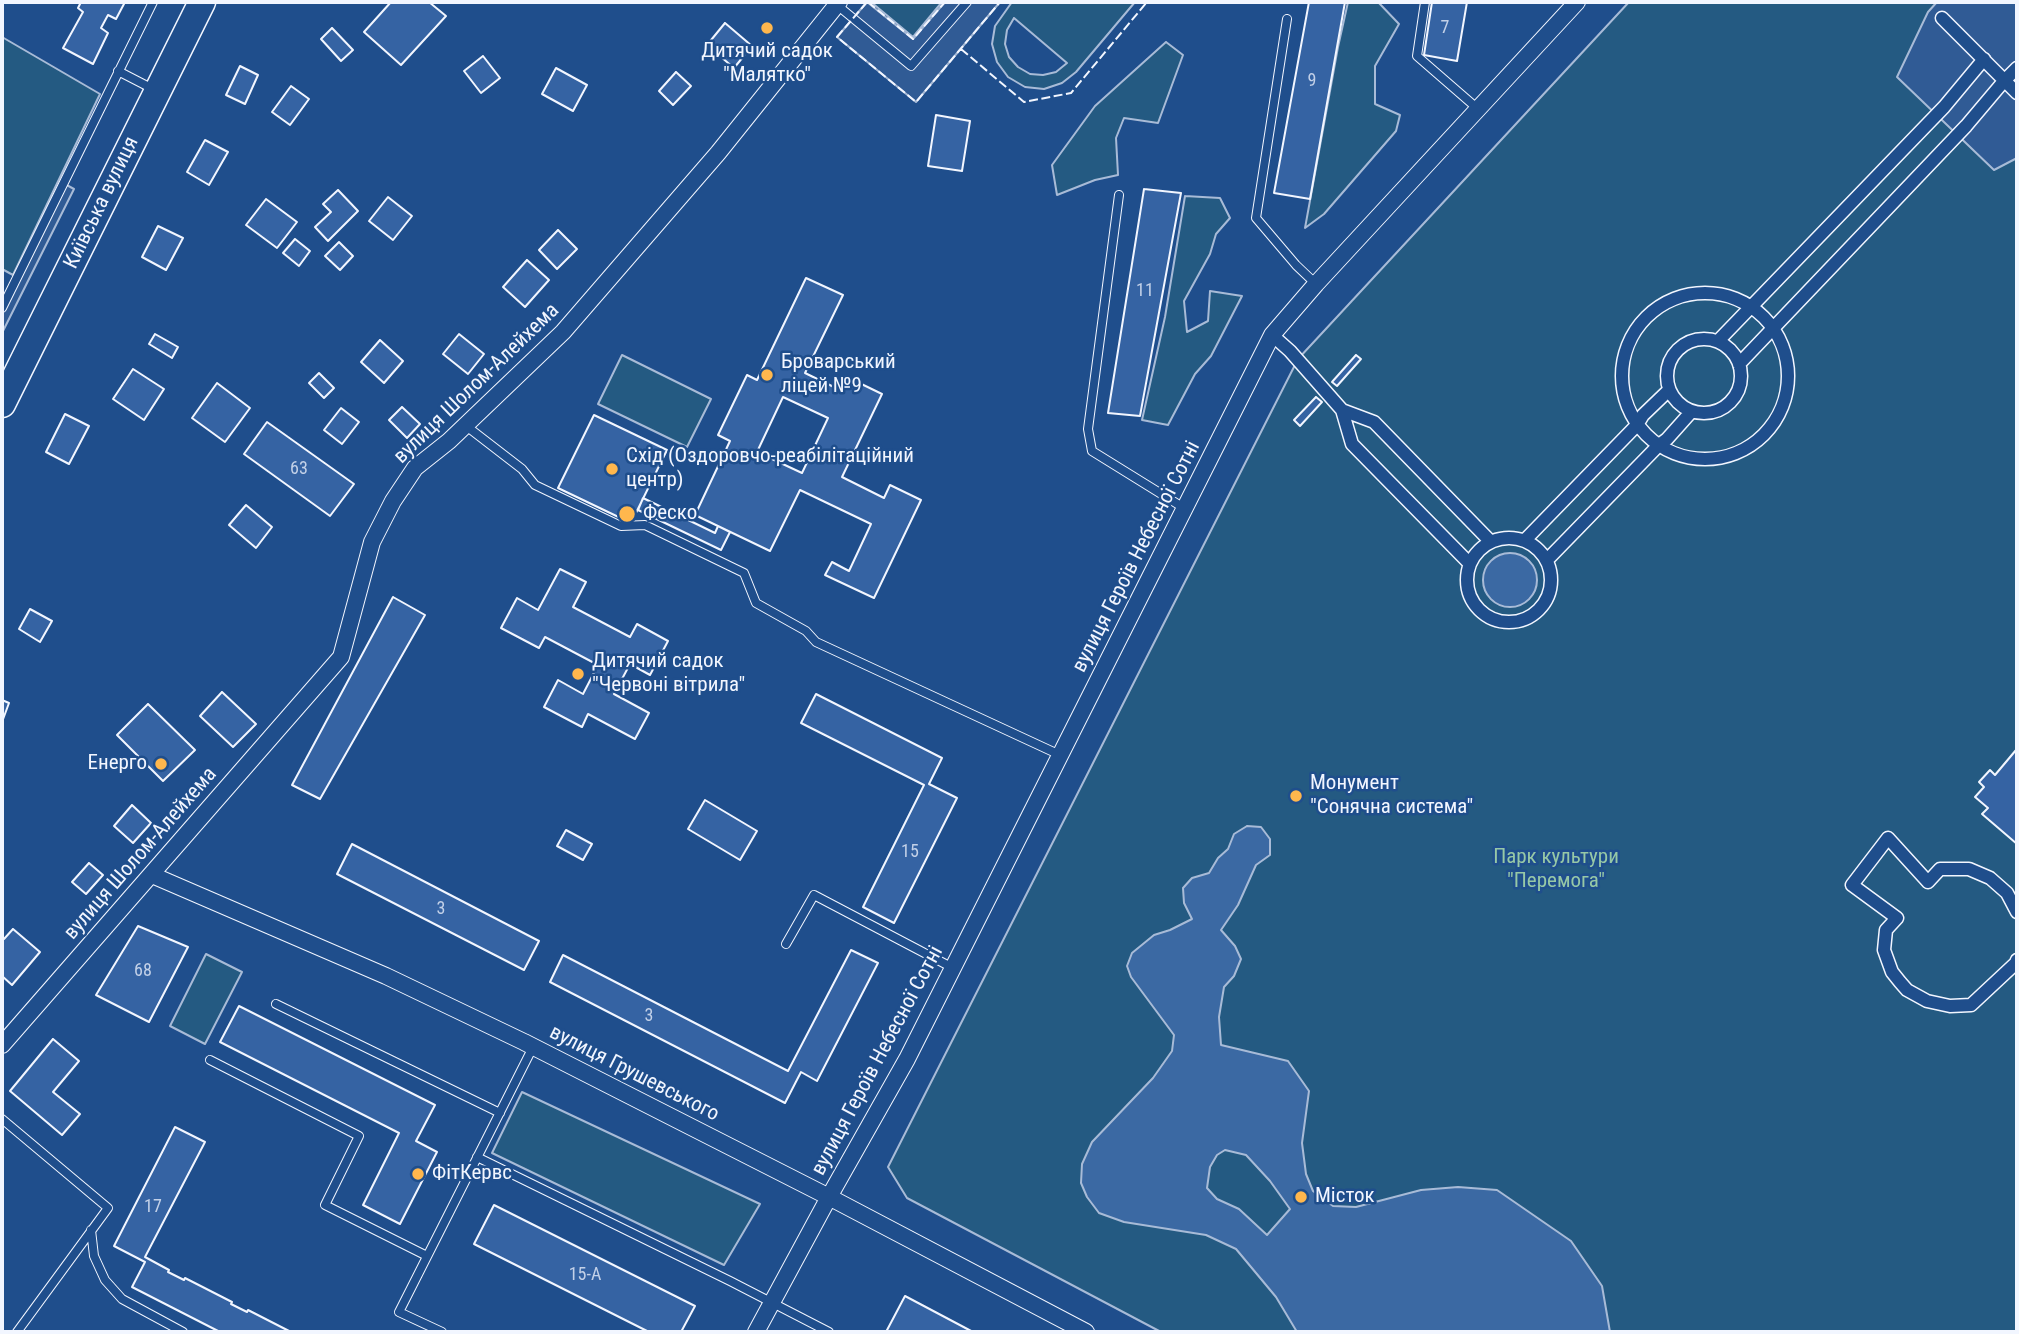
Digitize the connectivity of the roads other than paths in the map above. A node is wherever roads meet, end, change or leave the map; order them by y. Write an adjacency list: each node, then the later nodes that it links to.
1 (153, 2): 11 (lane)
2 (202, 2): 13 (main road, Київська вулиця)
3 (967, 2): 6 (lane)
4 (1425, 2): 15 (lane)
5 (1577, 2): 15 (street, вулиця Героїв Небесної Сотні)
6 (838, 3): 28 (street, вулиця Шолом-Алейхема)
7 (1942, 18): 9 (street)
8 (1287, 19): 17 (lane)
9 (1984, 59): 12 (street); 18 (street)
10 (2017, 68): 12 (street)
11 (118, 71): 13 (lane); 19 (lane)
12 (2004, 81): 14 (street); 20 (street)
13 (157, 91): 25 (main road, Київська вулиця)
14 (2017, 93)
15 (1478, 109): 17 (street, вулиця Героїв Небесної Сотні)
16 (1119, 195): 31 (lane)
17 (1316, 284): 21 (street, вулиця Героїв Небесної Сотні)
18 (1750, 307): 20 (street); 22 (street); 29 (street)
19 (2, 308)
20 (1772, 328): 23 (street); 30 (street)
21 (1272, 335): 26 (street); 31 (street, вулиця Героїв Небесної Сотні)
22 (1718, 341): 23 (street); 24 (street)
23 (1739, 363): 27 (street)
24 (1669, 390): 27 (street); 29 (street)
25 (2, 404)
26 (1342, 410): 33 (street); 35 (street)
27 (1692, 411): 30 (street)
28 (465, 425): 36 (lane); 37 (street, вулиця Шолом-Алейхема)
29 (1637, 425): 30 (street); 32 (street)
30 (1659, 445): 34 (street)
31 (1184, 508): 36 (street, вулиця Героїв Небесної Сотні)
32 (1525, 540): 33 (street); 34 (street)
33 (1490, 542): 35 (street)
34 (1547, 560): 35 (street)
35 (1470, 564)
36 (1060, 755): 41 (street, вулиця Героїв Небесної Сотні)
37 (152, 875): 43 (street, вулиця Шолом-Алейхема); 44 (street, вулиця Грушевського)
38 (2017, 912): 40 (street)
39 (786, 944): 41 (lane)
40 (2017, 960)
41 (953, 968): 49 (street, вулиця Героїв Небесної Сотні)
42 (276, 1004): 46 (lane)
43 (2, 1045)
44 (533, 1047): 46 (lane); 49 (street, вулиця Грушевського)
45 (210, 1060): 51 (lane)
46 (500, 1113): 48 (lane)
47 (2, 1119): 50 (lane)
48 (477, 1157): 51 (lane); 52 (lane)
49 (829, 1197): 52 (street, вулиця Героїв Небесної Сотні); 58 (street, вулиця Грушевського)
50 (91, 1230): 53 (lane); 54 (lane)
51 (427, 1256): 55 (lane)
52 (771, 1303): 56 (street, вулиця Героїв Небесної Сотні); 57 (lane)
53 (17, 1332)
54 (183, 1332)
55 (442, 1332)
56 (756, 1332)
57 (829, 1332)
58 (1086, 1332)

